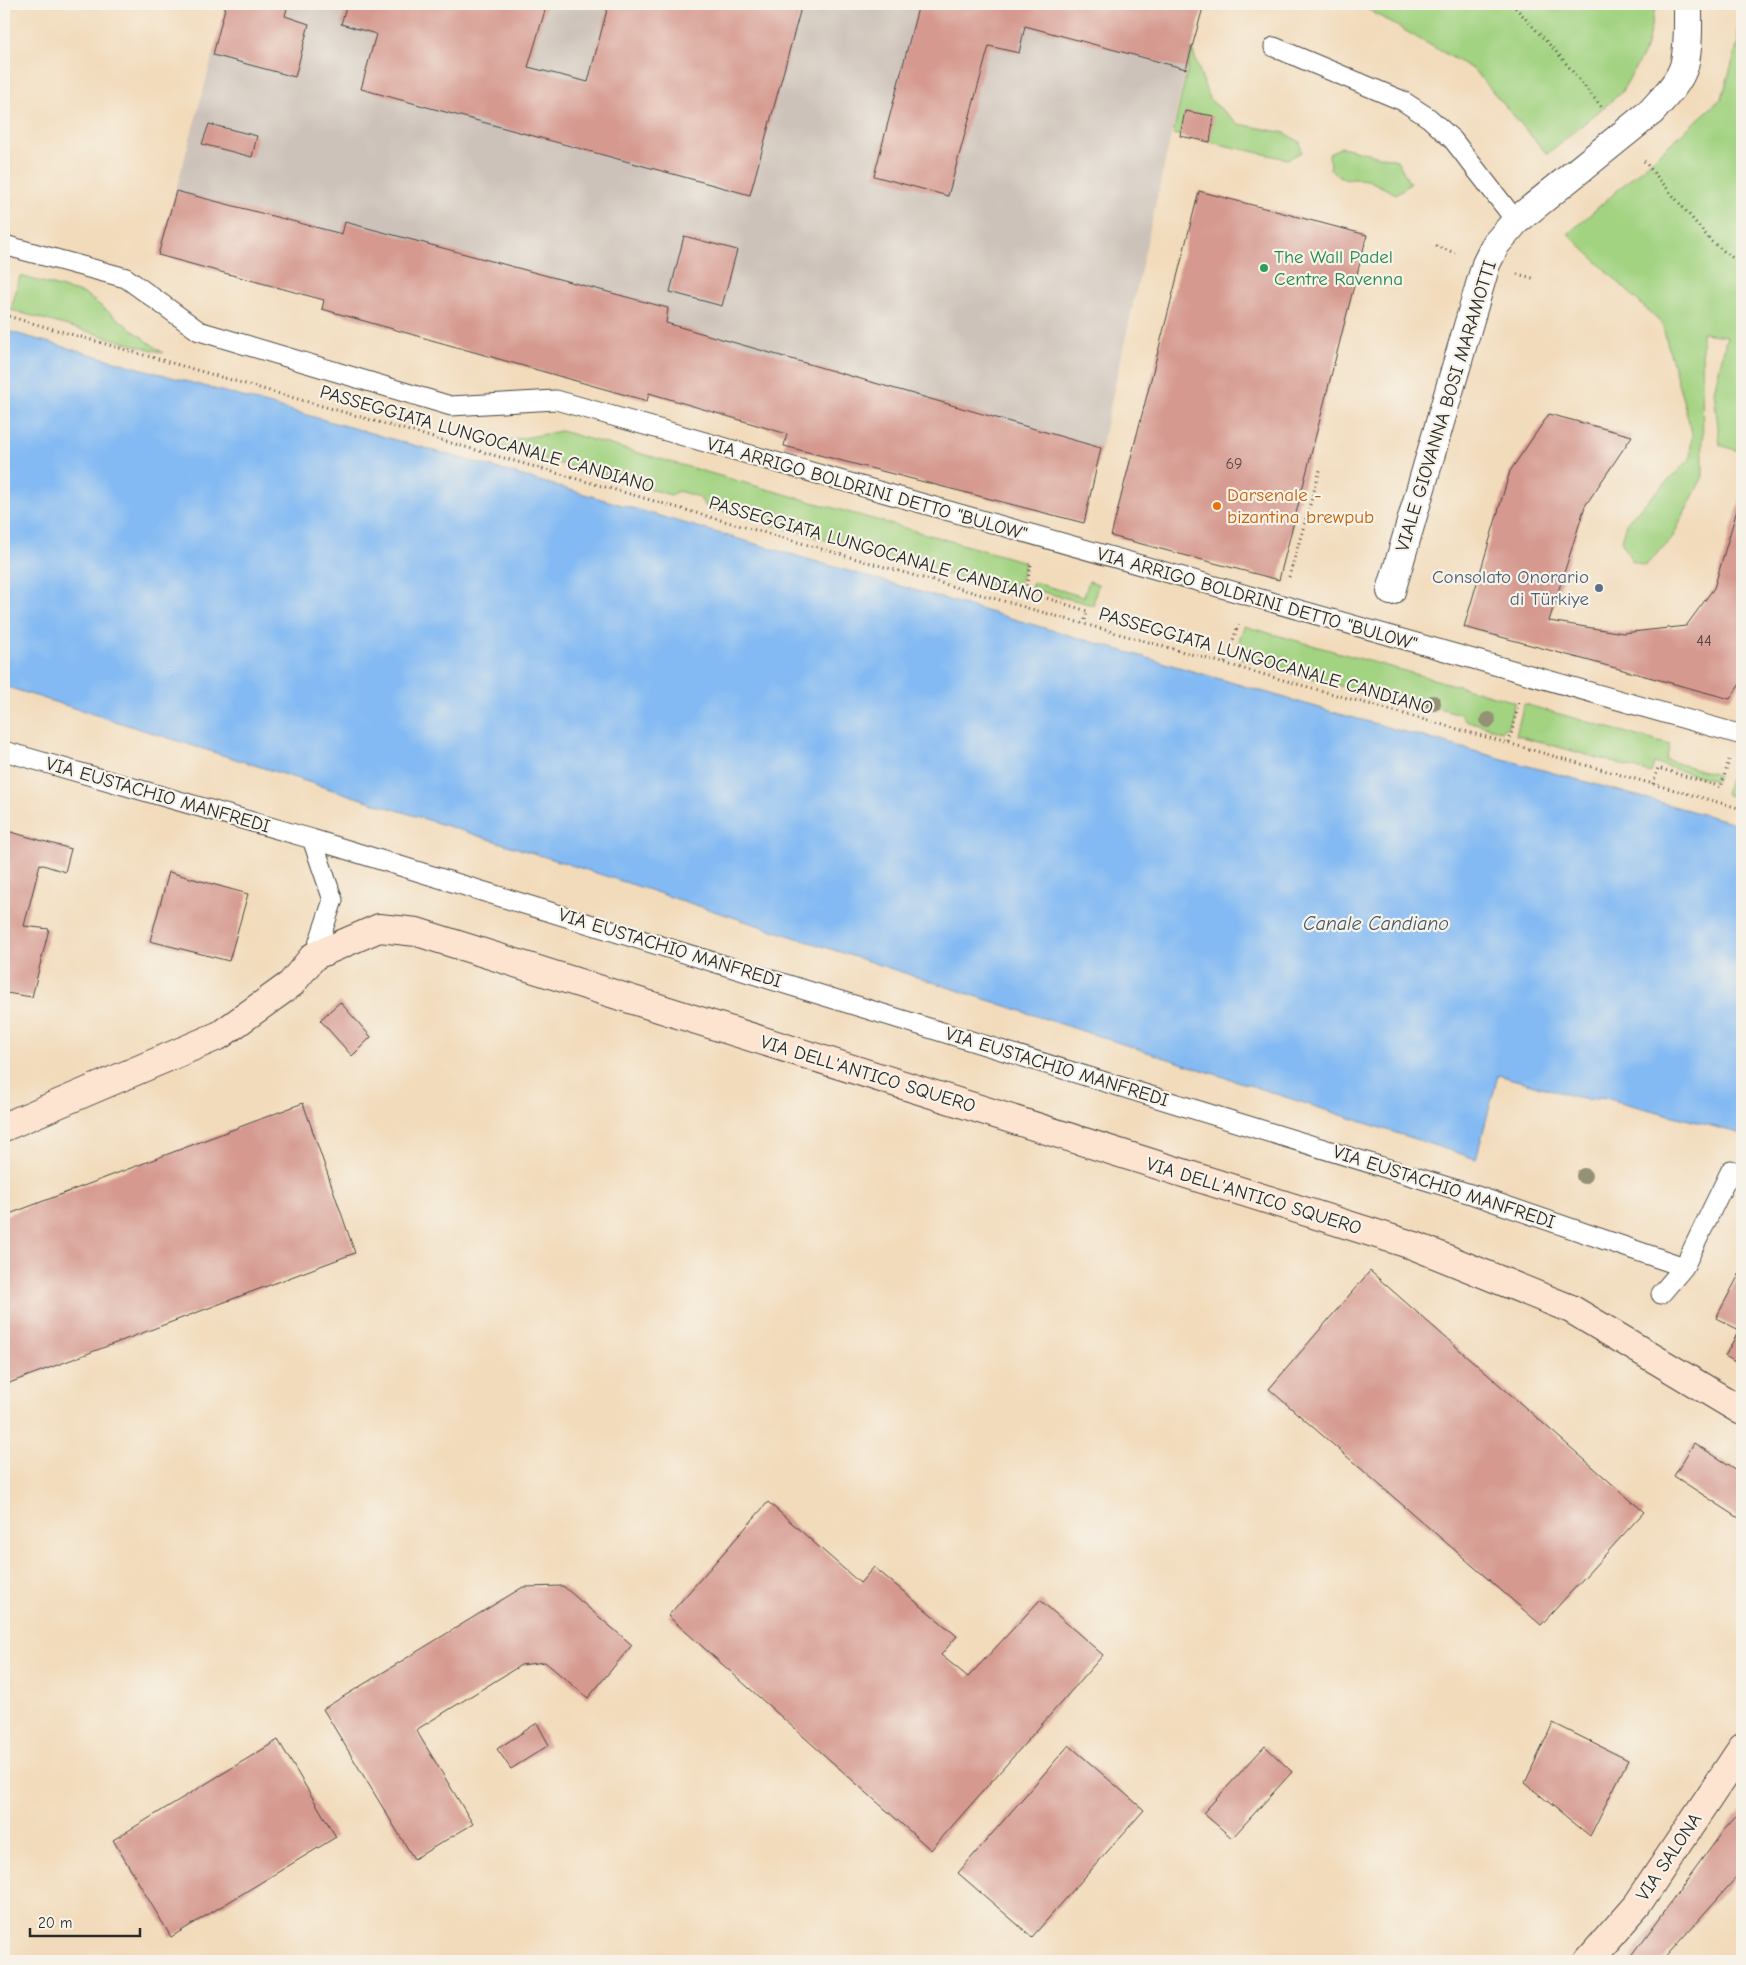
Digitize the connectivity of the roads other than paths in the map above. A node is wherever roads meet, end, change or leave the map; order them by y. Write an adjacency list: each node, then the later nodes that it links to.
1 (1688, 4): 3 (street, VIALE GIOVANNA BOSI MARAMOTTI)
2 (1274, 47): 3 (lane)
3 (1516, 221): 5 (street, VIALE GIOVANNA BOSI MARAMOTTI)
4 (4, 245): 6 (lane, VIA ARRIGO BOLDRINI DETTO "BULOW")
5 (1391, 591)
6 (1742, 735)
7 (4, 751): 8 (lane, VIA EUSTACHIO MANFREDI)
8 (312, 839): 9 (lane); 12 (lane, VIA EUSTACHIO MANFREDI)
9 (314, 956): 10 (street, VIA DELL'ANTICO SQUERO); 14 (street, VIA DELL'ANTICO SQUERO)
10 (4, 1127)
11 (1742, 1174): 12 (lane)
12 (1684, 1267): 13 (lane)
13 (1661, 1294)
14 (1742, 1411)
15 (1742, 1748): 16 (street, VIA SALONA)
16 (1588, 1961)

